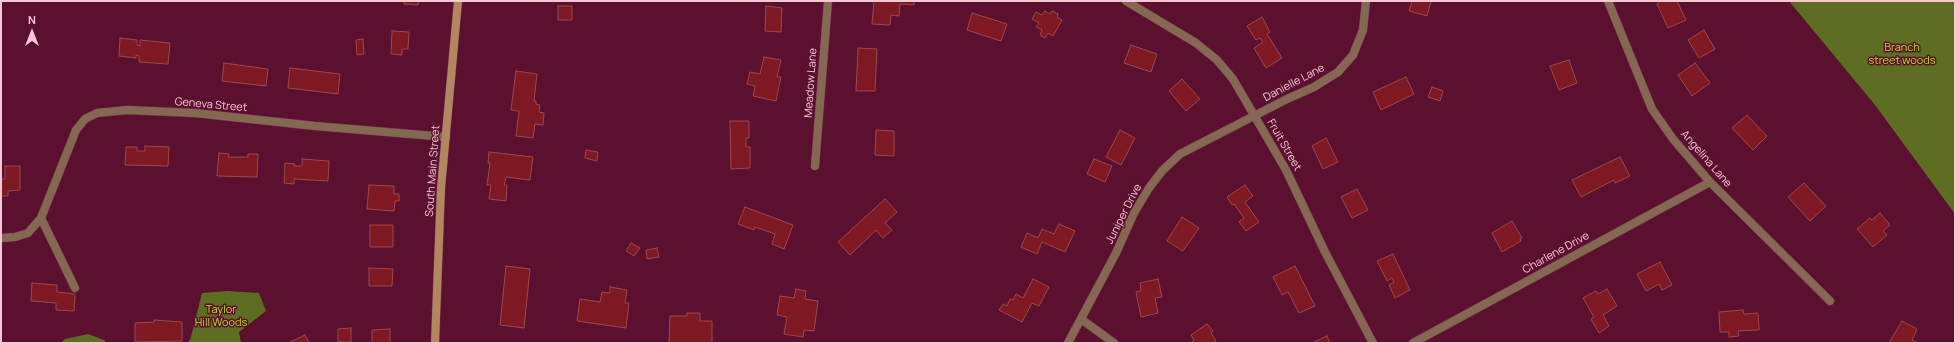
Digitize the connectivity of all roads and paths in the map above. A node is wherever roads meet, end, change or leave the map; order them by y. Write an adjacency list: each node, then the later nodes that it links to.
1 (458, 1): 7 (main road, South Main Street)
2 (828, 1): 8 (street, Meadow Lane)
3 (1126, 1): 6 (street, Fruit Street)
4 (1366, 1): 6 (street, Danielle Lane)
5 (1608, 1): 9 (street, Angelina Lane)
6 (1255, 117): 14 (street, Juniper Drive); 18 (street, Fruit Street)
7 (446, 137): 10 (street, Geneva Street); 15 (main road, South Main Street)
8 (815, 166)
9 (1710, 182): 13 (street, Angelina Lane); 19 (street, Charlene Drive)
10 (41, 218): 11 (street, Geneva Street); 12 (street)
11 (1, 238)
12 (75, 288)
13 (1830, 301)
14 (1081, 319): 16 (street, Juniper Drive); 17 (street)
15 (435, 343)
16 (1068, 343)
17 (1114, 343)
18 (1373, 343)
19 (1413, 343)

